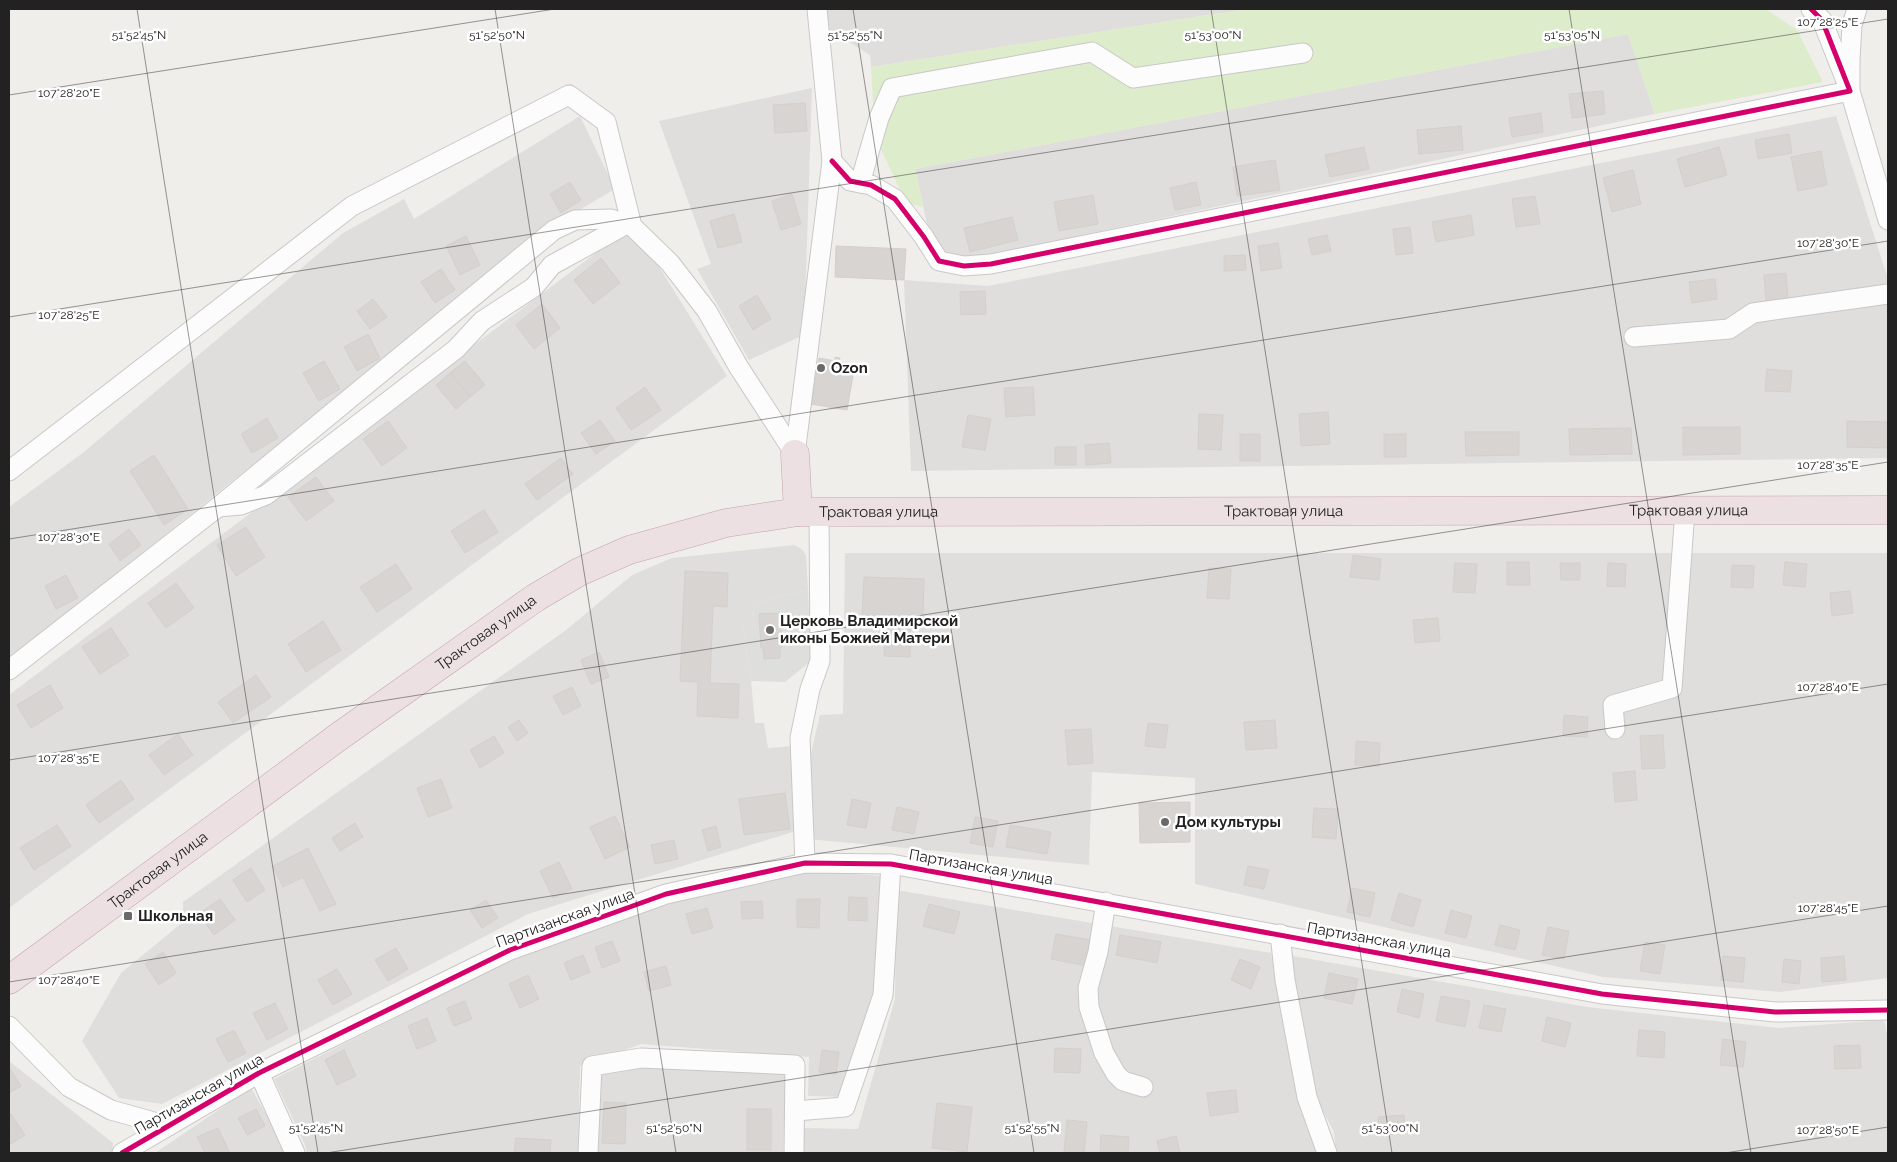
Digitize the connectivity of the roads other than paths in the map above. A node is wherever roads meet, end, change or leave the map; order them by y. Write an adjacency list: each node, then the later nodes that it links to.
1 (817, 9): 6 (street)
2 (1811, 9): 5 (street)
3 (1857, 9): 5 (street)
4 (1302, 53): 7 (street)
5 (1850, 91): 7 (street); 8 (street)
6 (832, 161): 7 (street); 12 (street)
7 (860, 183)
8 (1888, 220)
9 (628, 226): 12 (street); 13 (street); 14 (street); 14 (street)
10 (1888, 294): 11 (street)
11 (1634, 337)
12 (795, 454): 17 (highway)
13 (9, 471)
14 (218, 507): 18 (street)
15 (1685, 510): 16 (highway, Трактовая улица); 17 (highway, Трактовая улица); 19 (street)
16 (1888, 510)
17 (809, 512): 20 (street); 24 (highway, Трактовая улица)
18 (9, 670)
19 (1615, 729)
20 (805, 863): 21 (street, Партизанская улица); 27 (street, Партизанская улица)
21 (891, 864): 22 (street, Партизанская улица); 29 (street)
22 (1106, 902): 23 (street, Партизанская улица); 28 (street)
23 (1280, 934): 25 (street, Партизанская улица); 35 (street)
24 (9, 980)
25 (1888, 1010)
26 (9, 1026): 30 (street, Партизанская улица)
27 (260, 1073): 30 (street, Партизанская улица); 32 (street)
28 (1143, 1087)
29 (795, 1111): 33 (street); 34 (street)
30 (168, 1126): 31 (street, Партизанская улица)
31 (122, 1153)
32 (294, 1153)
33 (588, 1153)
34 (794, 1153)
35 (1327, 1153)

